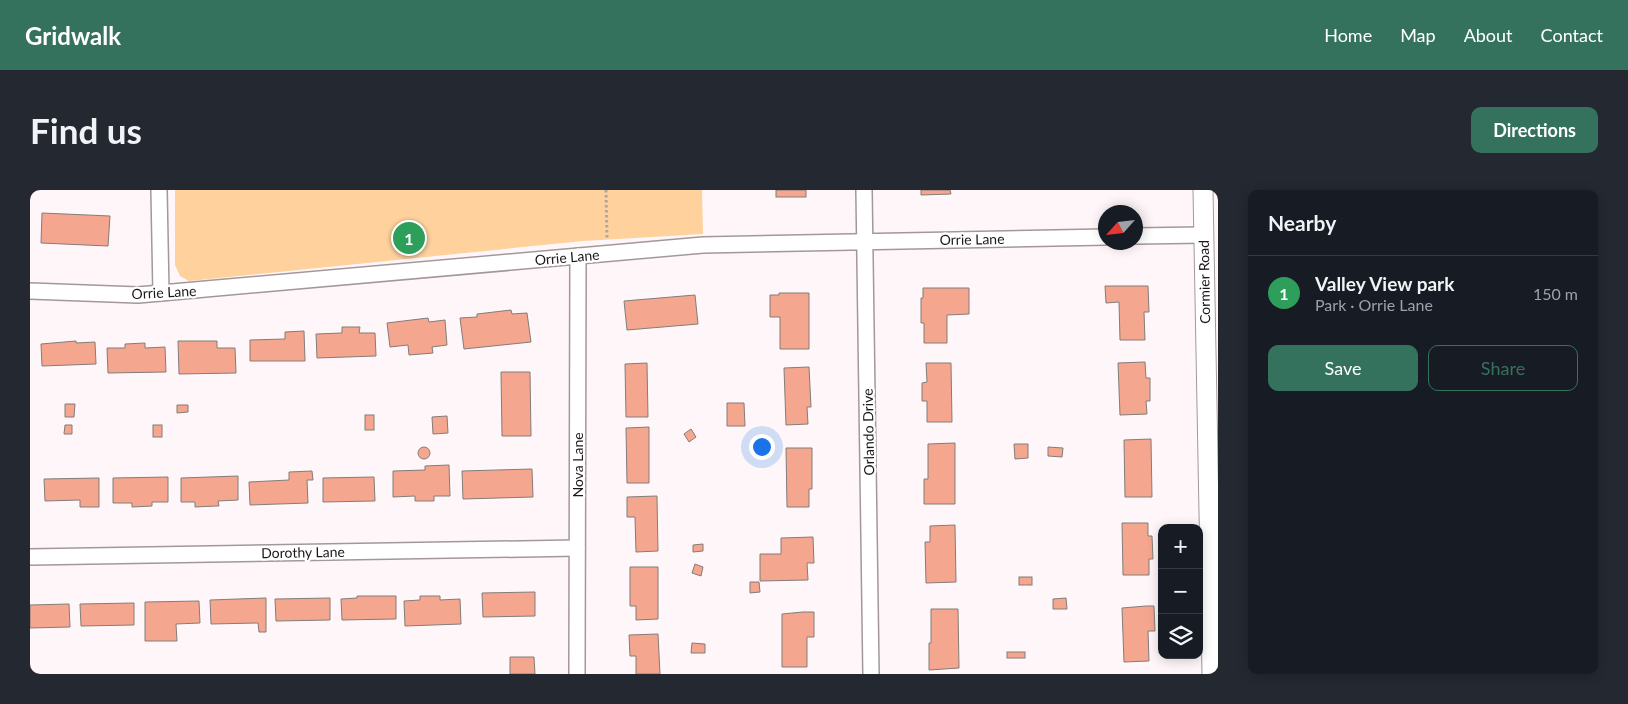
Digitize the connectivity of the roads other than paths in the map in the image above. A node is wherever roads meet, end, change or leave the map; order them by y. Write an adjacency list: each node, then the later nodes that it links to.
1 (159, 190): 10 (street)
2 (864, 190): 7 (street, Orlando Drive)
3 (1203, 190): 4 (street, Cormier Road)
4 (1204, 235): 5 (street); 13 (street, Cormier Road)
5 (1143, 236)
6 (1098, 237): 7 (street, Orrie Lane)
7 (865, 242): 8 (street, Orrie Lane); 15 (street, Orlando Drive)
8 (578, 256): 10 (street, Orrie Lane); 11 (street, Nova Lane)
9 (30, 290): 10 (street, Orrie Lane)
10 (161, 293)
11 (577, 548): 12 (street, Dorothy Lane); 14 (street, Nova Lane)
12 (30, 557)
13 (1214, 583): 16 (street, Cormier Road)
14 (577, 674)
15 (871, 674)
16 (1212, 674)

